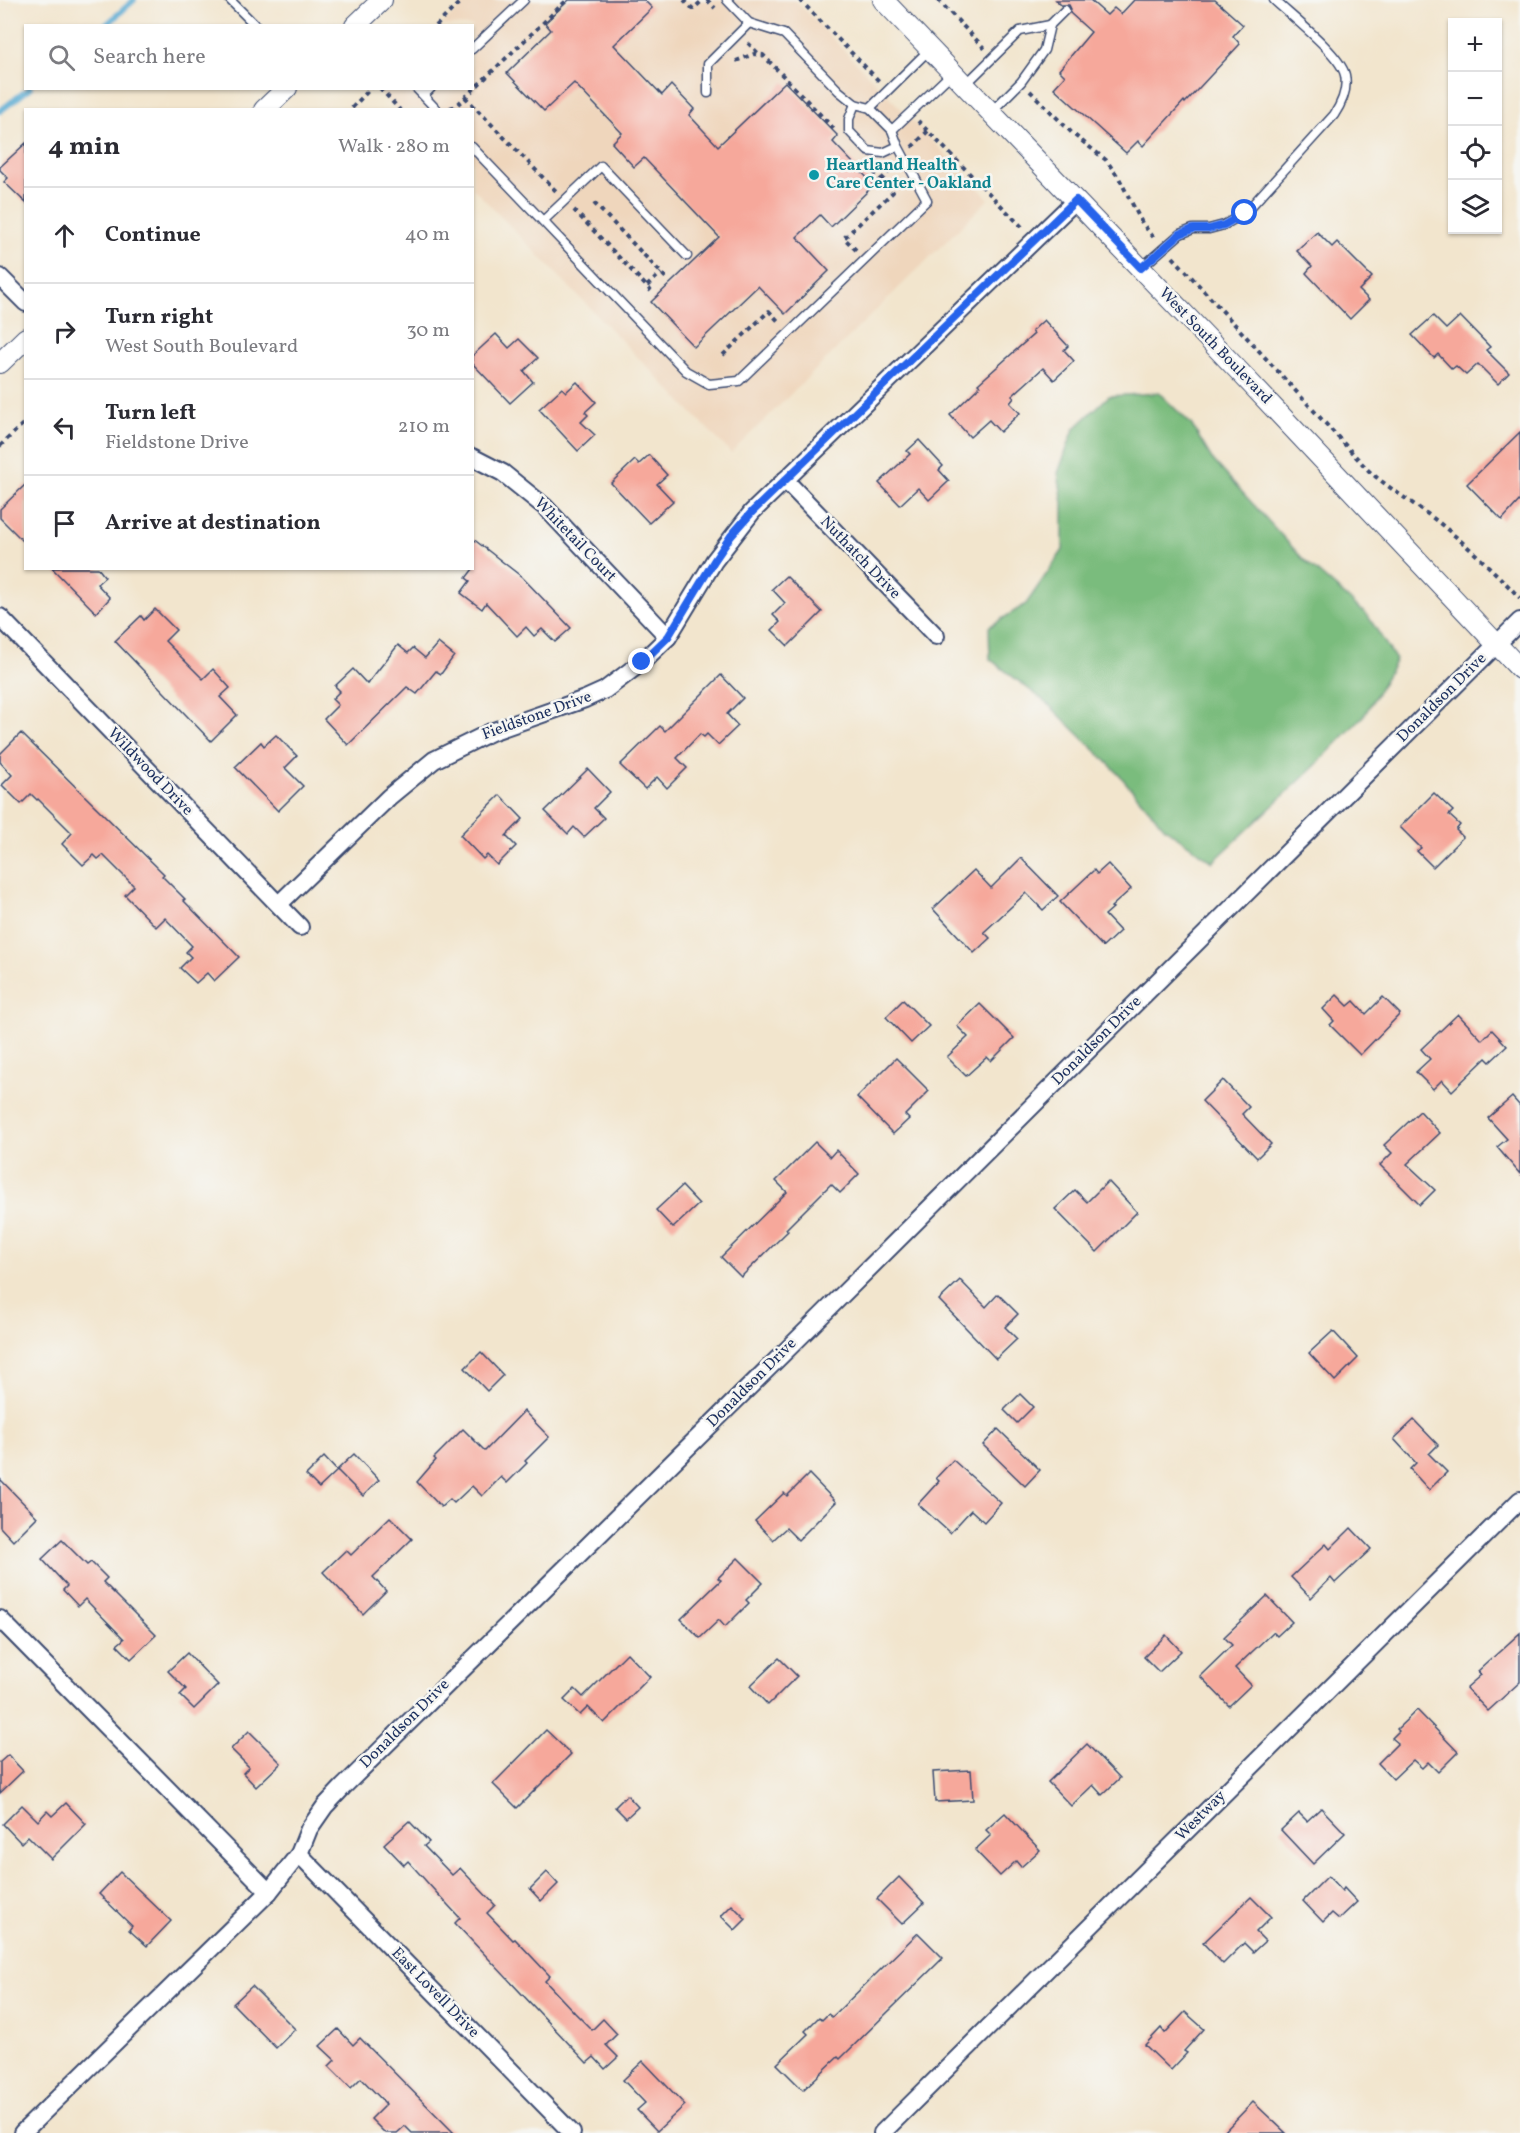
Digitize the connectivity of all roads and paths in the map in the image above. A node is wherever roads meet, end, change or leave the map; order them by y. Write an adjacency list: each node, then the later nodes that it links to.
1 (230, 0): 14 (lane)
2 (382, 0): 15 (street)
3 (462, 0): 16 (path)
4 (524, 0): 19 (lane)
5 (567, 0): 25 (path)
6 (684, 0): 7 (path)
7 (703, 0)
8 (727, 0): 13 (lane)
9 (883, 0): 20 (street, West South Boulevard)
10 (938, 0): 21 (path)
11 (1274, 0): 62 (lane)
12 (1065, 10): 17 (lane)
13 (749, 23): 33 (lane); 36 (lane)
14 (254, 24)
15 (356, 24)
16 (437, 24)
17 (1050, 25): 24 (lane); 43 (lane)
18 (748, 43): 22 (path)
19 (474, 47)
20 (930, 49): 24 (street, West South Boulevard); 42 (lane)
21 (988, 51)
22 (758, 54): 23 (path); 46 (path)
23 (736, 61)
24 (959, 79): 43 (street, West South Boulevard); 44 (lane)
25 (474, 88)
26 (285, 90): 37 (street)
27 (369, 90): 38 (path)
28 (382, 90): 39 (path)
29 (419, 90): 34 (lane)
30 (429, 90): 34 (lane)
31 (472, 90): 35 (path)
32 (1030, 91): 58 (path)
33 (708, 93)
34 (424, 95): 40 (lane)
35 (465, 97): 41 (path); 53 (path)
36 (855, 104): 42 (lane); 47 (lane)
37 (266, 108)
38 (352, 108)
39 (398, 108)
40 (435, 108)
41 (449, 108)
42 (870, 108): 44 (lane)
43 (991, 112): 54 (street, West South Boulevard)
44 (892, 130): 47 (lane)
45 (928, 131): 48 (path)
46 (838, 132)
47 (898, 146): 57 (lane)
48 (911, 148)
49 (474, 149): 57 (lane)
50 (859, 157): 52 (path)
51 (895, 165): 52 (path)
52 (880, 180): 60 (path)
53 (556, 191)
54 (1076, 200): 62 (street, West South Boulevard); 76 (street, Fieldstone Drive)
55 (594, 203): 63 (path)
56 (573, 209): 66 (path)
57 (543, 221): 59 (lane)
58 (1152, 236)
59 (687, 256)
60 (848, 258)
61 (1174, 258): 77 (path)
62 (1141, 268): 82 (street, West South Boulevard)
63 (661, 273): 65 (path); 66 (path)
64 (0, 276): 68 (street)
65 (667, 279)
66 (647, 286): 67 (path)
67 (651, 291)
68 (24, 301)
69 (789, 315): 71 (path)
70 (24, 340): 72 (street)
71 (723, 355)
72 (0, 363)
73 (24, 423): 74 (path)
74 (0, 446)
75 (474, 458): 81 (street, Whitetail Court)
76 (785, 480): 80 (street, Nuthatch Drive); 81 (street, Fieldstone Drive)
77 (1520, 598)
78 (0, 617): 84 (street, Wildwood Drive)
79 (1520, 621): 82 (street, Donaldson Drive)
80 (936, 636)
81 (668, 637): 84 (street, Fieldstone Drive)
82 (1497, 644): 83 (street, West South Boulevard); 88 (street, Donaldson Drive)
83 (1520, 669)
84 (279, 904): 85 (street, Wildwood Drive)
85 (300, 927)
86 (1520, 1500): 92 (street, Westway)
87 (0, 1619): 89 (street)
88 (299, 1854): 89 (street, Donaldson Drive); 91 (street, East Lovell Drive)
89 (269, 1892): 90 (street, Donaldson Drive)
90 (22, 2133)
91 (572, 2133)
92 (882, 2133)

